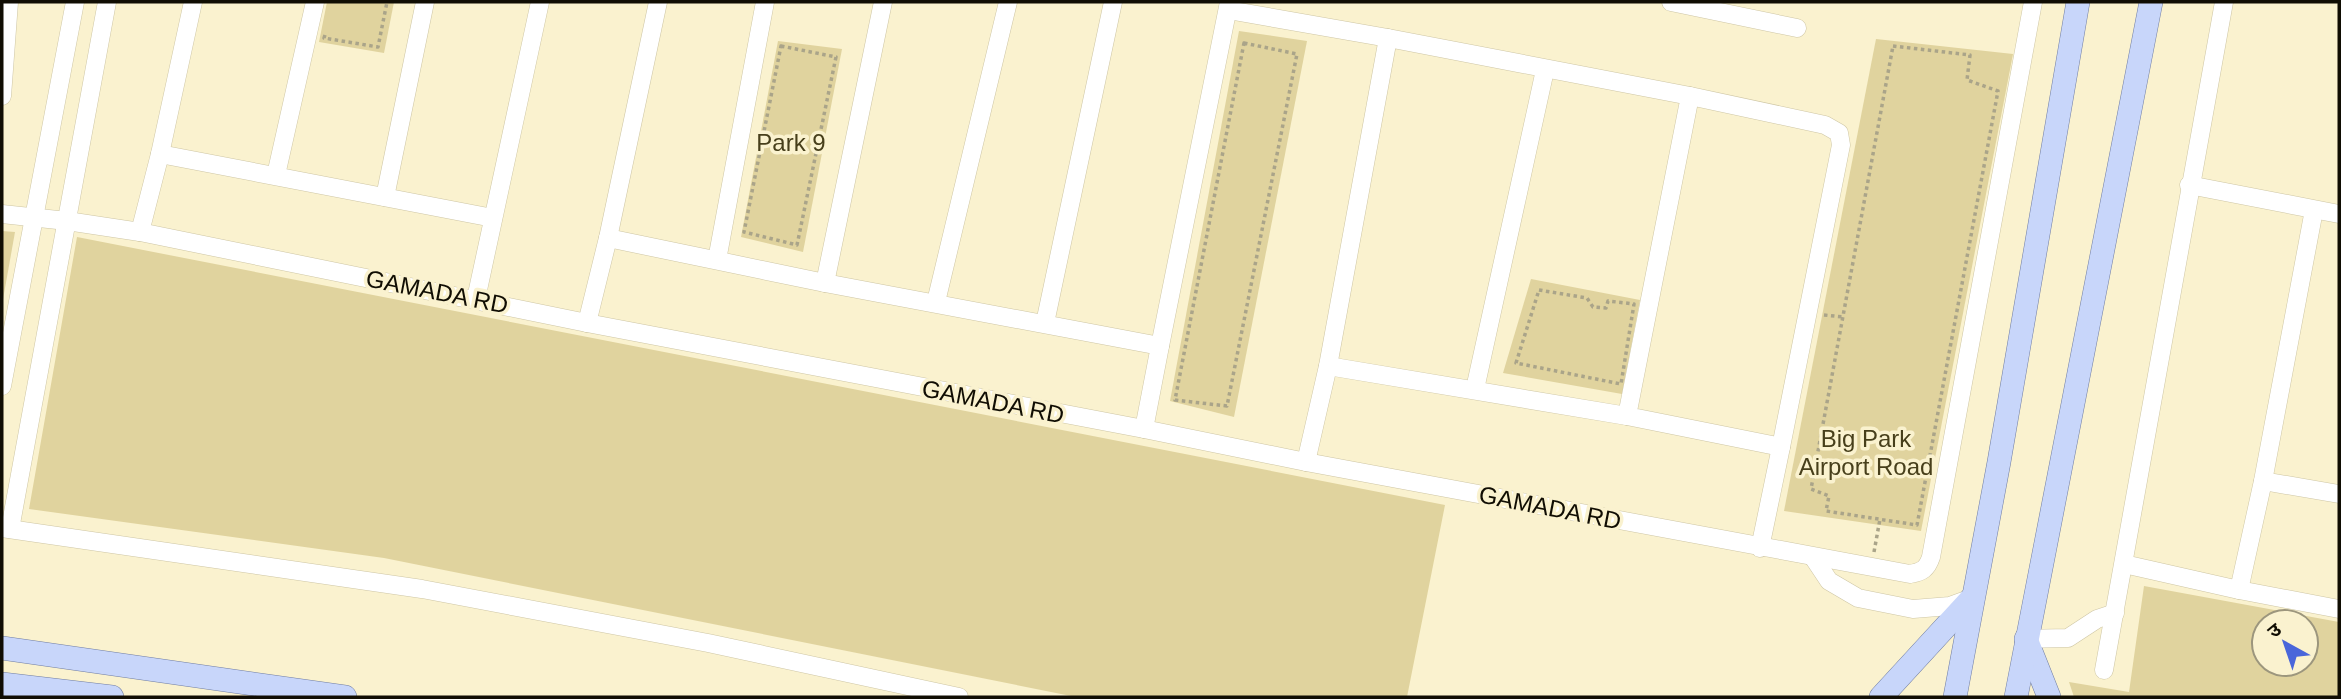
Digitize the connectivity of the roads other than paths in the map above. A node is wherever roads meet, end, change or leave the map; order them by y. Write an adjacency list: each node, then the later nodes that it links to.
1 (9, 2): 22 (street)
2 (75, 2): 31 (street)
3 (107, 2): 33 (street)
4 (193, 2): 24 (street)
5 (315, 2): 25 (street)
6 (425, 2): 27 (street)
7 (540, 2): 32 (street)
8 (658, 2): 35 (street)
9 (765, 2): 36 (street)
10 (883, 2): 37 (street)
11 (1008, 2): 39 (street)
12 (1113, 2): 41 (street)
13 (1671, 2): 19 (street)
14 (2033, 2): 54 (street, GAMADA RD)
15 (2078, 2): 57 (main road)
16 (2151, 2): 60 (main road)
17 (2224, 2): 26 (street)
18 (1228, 6): 20 (street); 42 (street)
19 (1797, 29)
20 (1388, 38): 21 (street); 43 (street)
21 (1545, 70): 23 (street); 45 (street)
22 (2, 96)
23 (1690, 96): 46 (street); 48 (street)
24 (160, 154): 25 (street); 34 (street)
25 (276, 175): 27 (street)
26 (2189, 186): 28 (street); 55 (street)
27 (385, 197): 32 (street)
28 (2314, 210): 30 (street); 50 (street)
29 (2, 214): 31 (street, GAMADA RD)
30 (2339, 214)
31 (34, 217): 33 (street, GAMADA RD); 44 (street)
32 (493, 218): 38 (street)
33 (67, 220): 34 (street, GAMADA RD); 52 (street)
34 (139, 232): 38 (street, GAMADA RD)
35 (608, 238): 36 (street); 40 (street)
36 (717, 260): 37 (street)
37 (825, 283): 39 (street)
38 (476, 299): 40 (street, GAMADA RD)
39 (936, 302): 41 (street)
40 (587, 323): 47 (street, GAMADA RD)
41 (1045, 323): 42 (street)
42 (1160, 346): 47 (street)
43 (1328, 366): 45 (street); 49 (street)
44 (2, 386)
45 (1475, 389): 46 (street)
46 (1627, 416): 48 (street)
47 (1144, 429): 49 (street, GAMADA RD)
48 (1781, 447): 53 (street)
49 (1306, 462): 53 (street, GAMADA RD)
50 (2263, 481): 51 (street); 56 (street)
51 (2339, 494)
52 (6, 528): 66 (street)
53 (1760, 548): 54 (street, GAMADA RD)
54 (1813, 557): 57 (street)
55 (2124, 564): 56 (street); 59 (street)
56 (2239, 590): 58 (street)
57 (1972, 598): 67 (main road); 68 (main road)
58 (2339, 609)
59 (2115, 613): 60 (street); 62 (street)
60 (2026, 639): 69 (main road); 70 (main road)
61 (2, 648): 65 (main road)
62 (2104, 670)
63 (2, 684): 64 (main road)
64 (112, 697)
65 (345, 697)
66 (958, 697)
67 (1881, 697)
68 (1955, 697)
69 (2016, 697)
70 (2049, 697)

